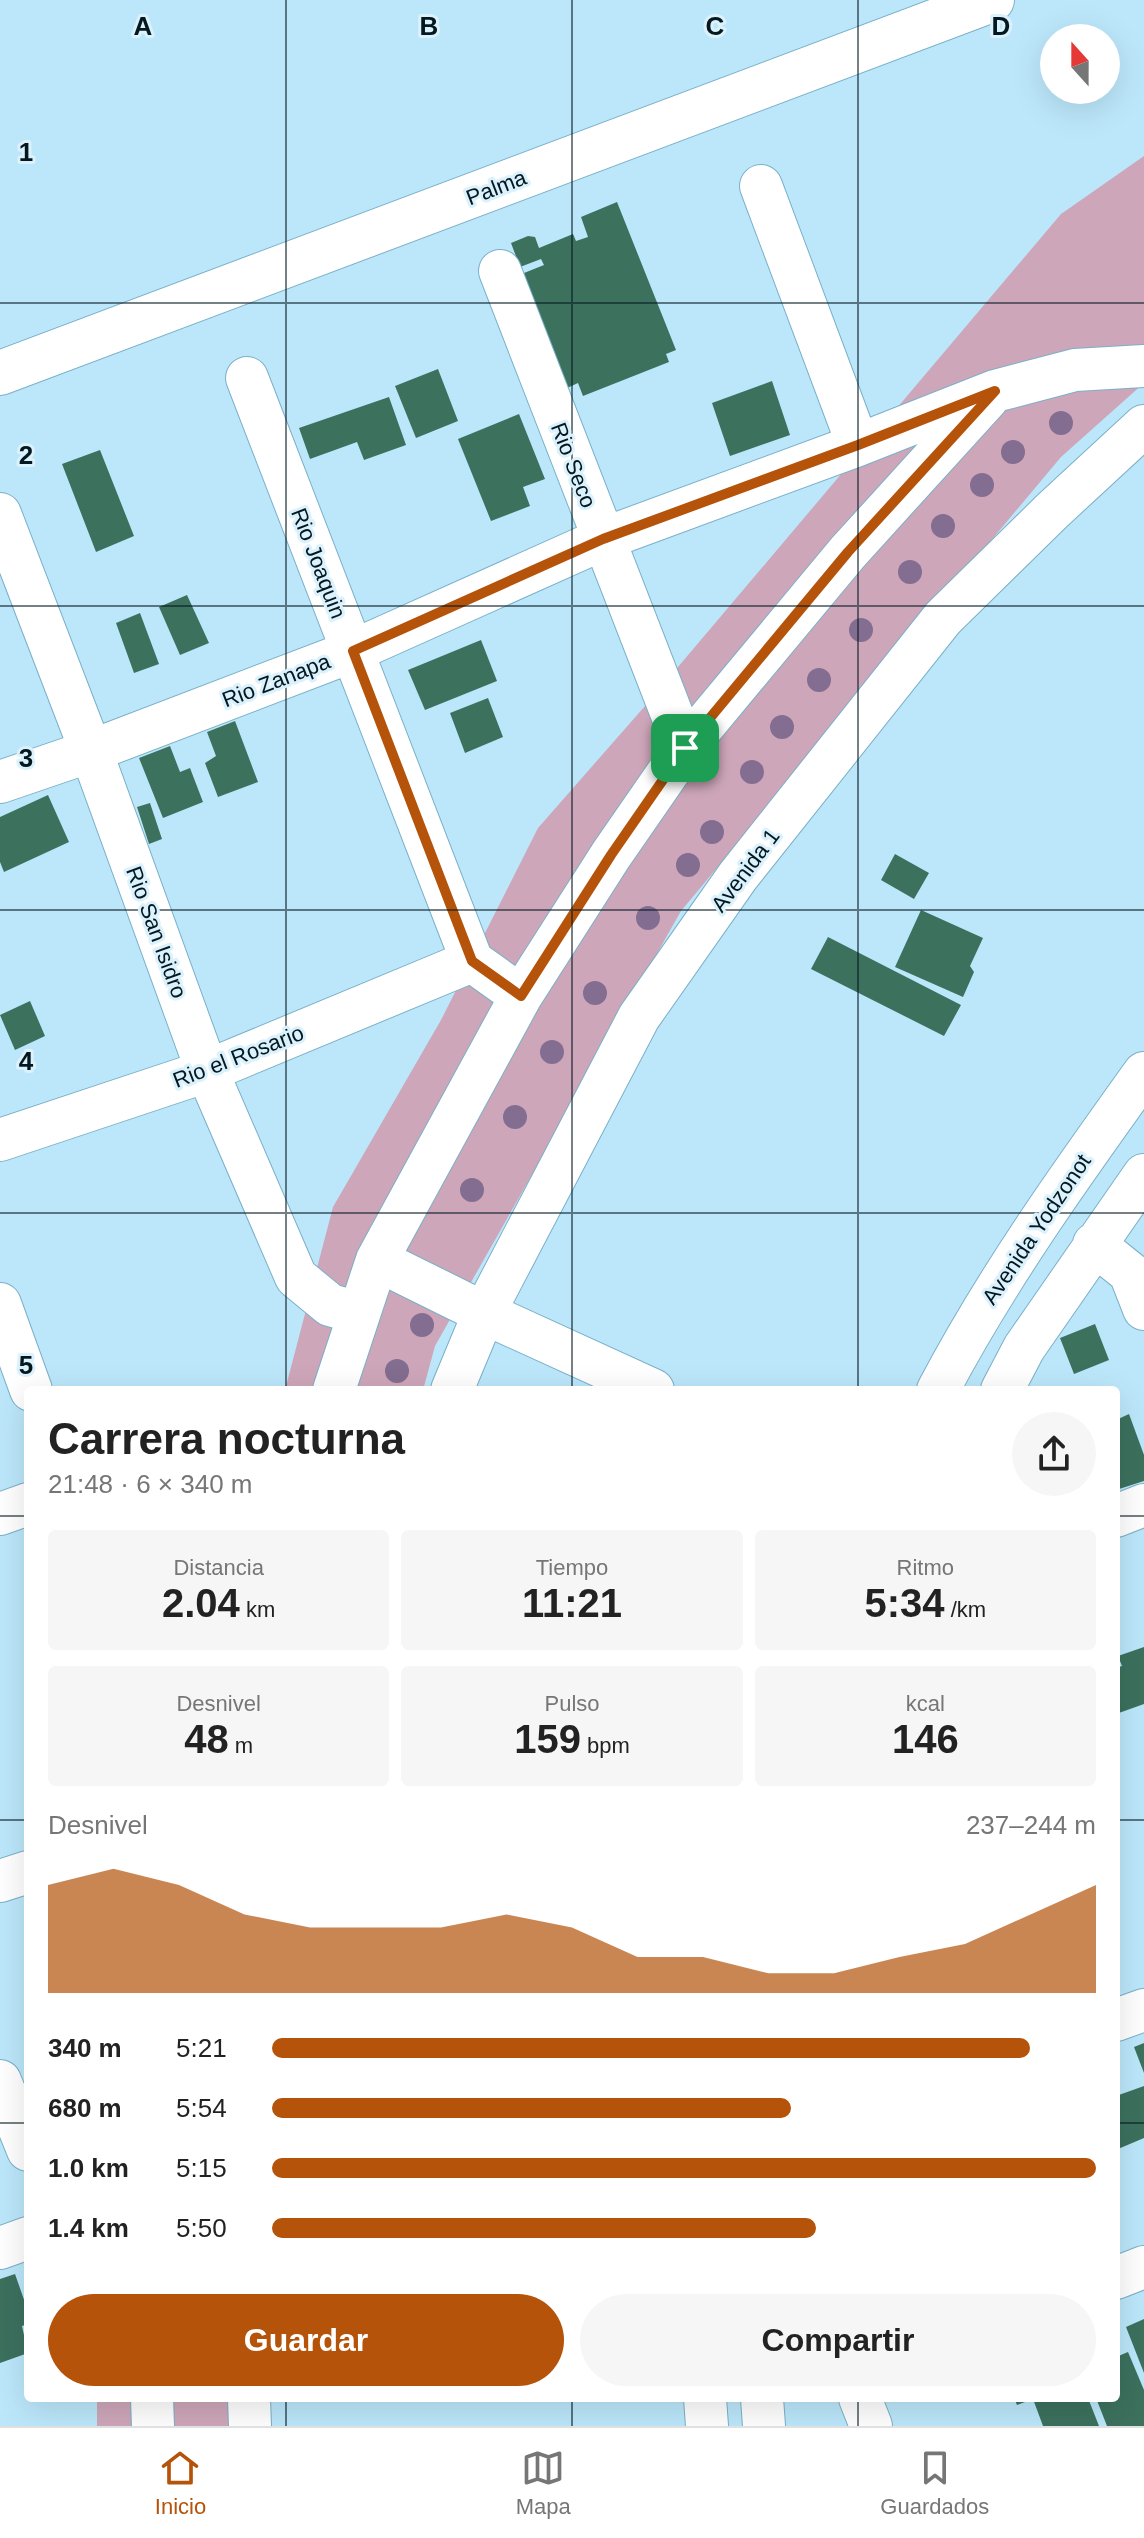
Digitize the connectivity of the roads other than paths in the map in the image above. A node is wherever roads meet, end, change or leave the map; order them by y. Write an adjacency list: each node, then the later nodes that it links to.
1 (992, 0): 5 (street, Palma)
2 (761, 186): 9 (street)
3 (500, 271): 11 (street, Rio Seco)
4 (1144, 366): 7 (street, Rio Zanapa)
5 (0, 373)
6 (247, 378): 12 (street, Rio Joaquin)
7 (995, 391): 9 (street, Rio Zanapa); 13 (street)
8 (1144, 426): 27 (street, Avenida 1)
9 (858, 445): 11 (street, Rio Zanapa)
10 (0, 514): 14 (street, Rio San Isidro)
11 (603, 539): 12 (street, Rio Zanapa); 13 (street, Rio Seco)
12 (353, 651): 14 (street, Rio Zanapa); 16 (street, Rio Joaquin)
13 (685, 748): 17 (street)
14 (91, 751): 15 (street, Rio Zanapa); 18 (street, Rio San Isidro)
15 (0, 782)
16 (472, 961): 17 (street); 18 (street, Rio el Rosario)
17 (521, 996): 23 (street)
18 (207, 1071): 20 (street, Rio el Rosario); 26 (street, Rio San Isidro)
19 (1144, 1073): 32 (street, Avenida Yodzonot)
20 (0, 1140)
21 (1144, 1175): 22 (street)
22 (1094, 1244): 24 (street); 33 (street)
23 (377, 1260): 26 (street); 27 (street)
24 (1139, 1283)
25 (0, 1304): 28 (street)
26 (359, 1313): 29 (street)
27 (484, 1313): 30 (street, Avenida 1); 31 (street)
28 (30, 1386)
29 (329, 1386)
30 (454, 1386)
31 (644, 1386)
32 (940, 1386)
33 (1004, 1386)
34 (24, 1505): 36 (street)
35 (1144, 1505): 37 (street)
36 (0, 1514)
37 (1120, 1514)
38 (24, 1873): 39 (street)
39 (0, 1881)
40 (1144, 2010): 41 (street)
41 (1120, 2019)
42 (0, 2081): 43 (street)
43 (24, 2140)
44 (24, 2239): 45 (street)
45 (0, 2248)
46 (1144, 2267): 47 (street)
47 (1120, 2276)
48 (152, 2402): 53 (street)
49 (249, 2402): 54 (street)
50 (705, 2402): 55 (street)
51 (762, 2402): 56 (street)
52 (862, 2402): 57 (street)
53 (153, 2426)
54 (250, 2426)
55 (707, 2426)
56 (764, 2426)
57 (871, 2426)

